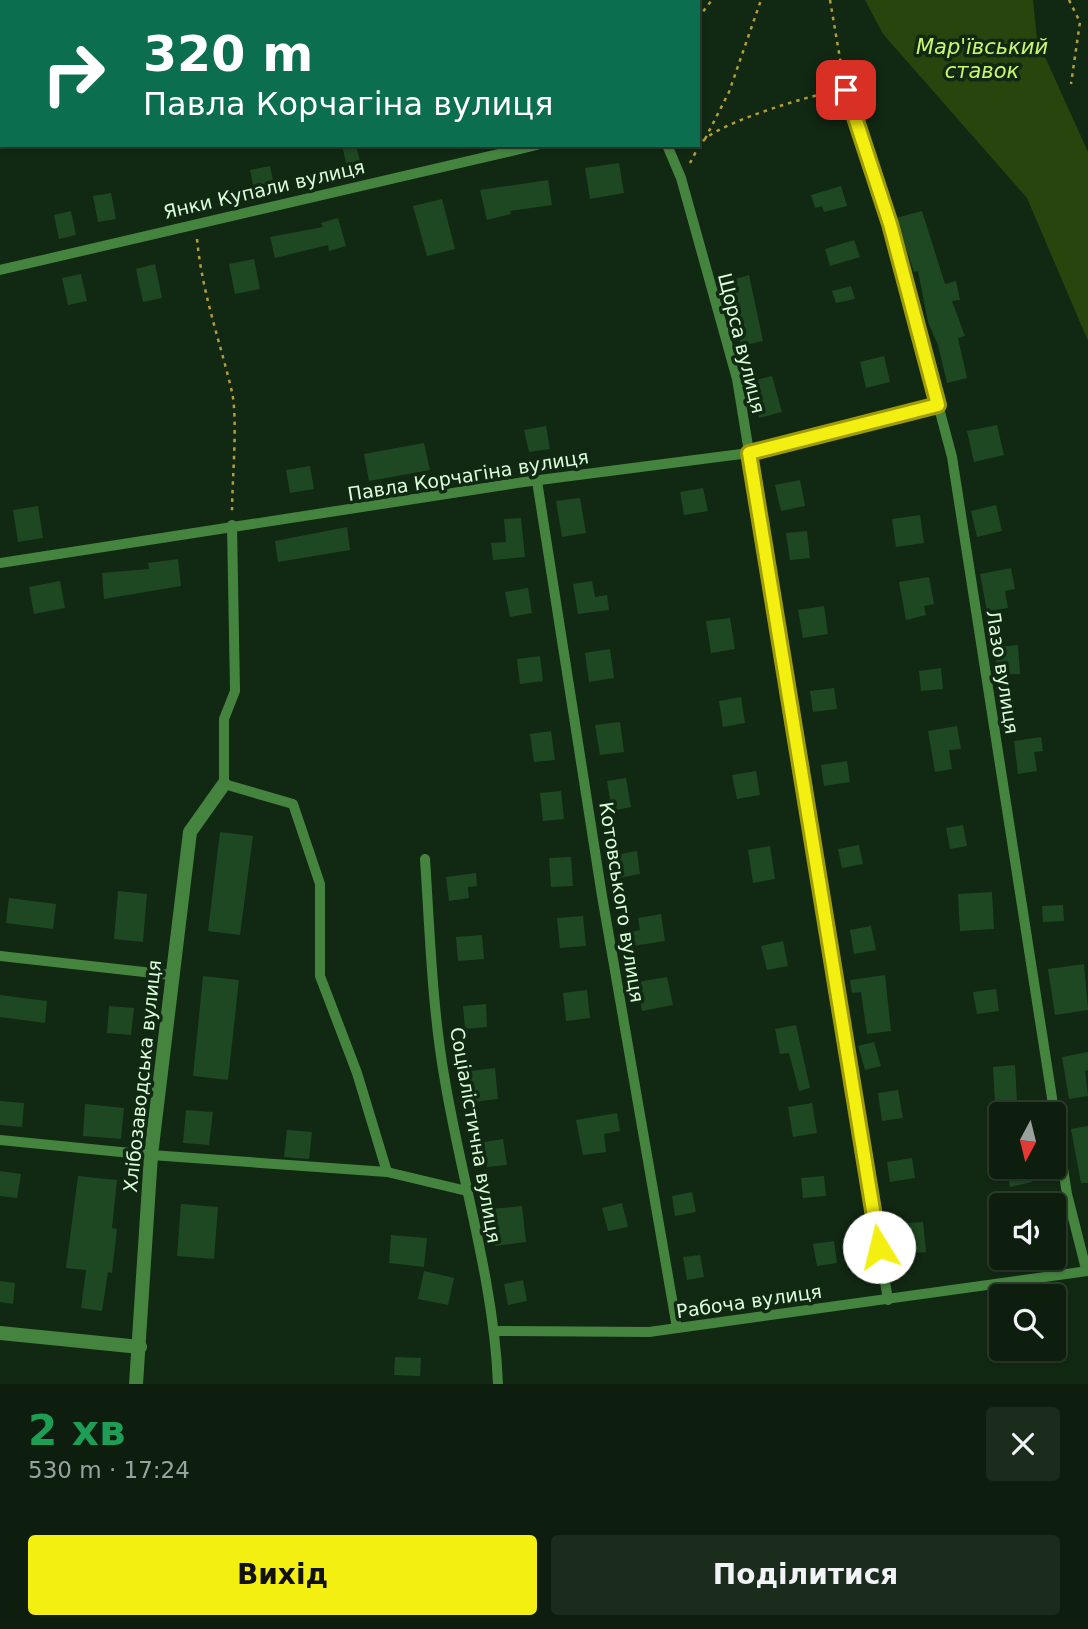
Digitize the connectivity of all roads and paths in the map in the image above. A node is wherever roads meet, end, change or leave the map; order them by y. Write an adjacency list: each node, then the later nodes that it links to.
1 (712, 0): 5 (path)
2 (761, 0): 8 (path)
3 (830, 0): 7 (path)
4 (1069, 0): 6 (path)
5 (700, 15)
6 (1071, 84)
7 (846, 90): 8 (path); 14 (lane, Лазо вулиця)
8 (705, 139): 11 (path)
9 (528, 147): 12 (lane, Янки Купали вулиця)
10 (668, 147): 11 (lane, Щорса вулиця)
11 (681, 178): 15 (lane, Щорса вулиця)
12 (195, 223): 13 (lane, Янки Купали вулиця); 17 (path)
13 (0, 270)
14 (938, 405): 15 (lane, Павла Корчагіна вулиця); 27 (lane, Лазо вулиця)
15 (749, 453): 16 (lane, Павла Корчагіна вулиця); 28 (lane, Щорса вулиця)
16 (537, 481): 17 (lane, Павла Корчагіна вулиця); 29 (lane, Котовського вулиця)
17 (232, 526): 18 (lane, Павла Корчагіна вулиця); 19 (lane)
18 (0, 564)
19 (224, 784): 22 (street, Хлібозаводська вулиця); 25 (lane)
20 (425, 859): 26 (lane, Соціалістична вулиця)
21 (0, 956): 22 (lane)
22 (171, 975): 24 (street, Хлібозаводська вулиця)
23 (0, 1140): 24 (lane)
24 (151, 1156): 25 (lane); 32 (street, Хлібозаводська вулиця)
25 (387, 1172): 26 (lane)
26 (467, 1191): 30 (lane, Соціалістична вулиця)
27 (1087, 1270): 28 (lane, Рабоча вулиця)
28 (888, 1300): 29 (lane, Рабоча вулиця)
29 (677, 1328): 30 (lane, Рабоча вулиця)
30 (496, 1331): 34 (lane, Соціалістична вулиця)
31 (0, 1333): 32 (street)
32 (140, 1346): 33 (street, Хлібозаводська вулиця)
33 (136, 1384)
34 (498, 1384)

